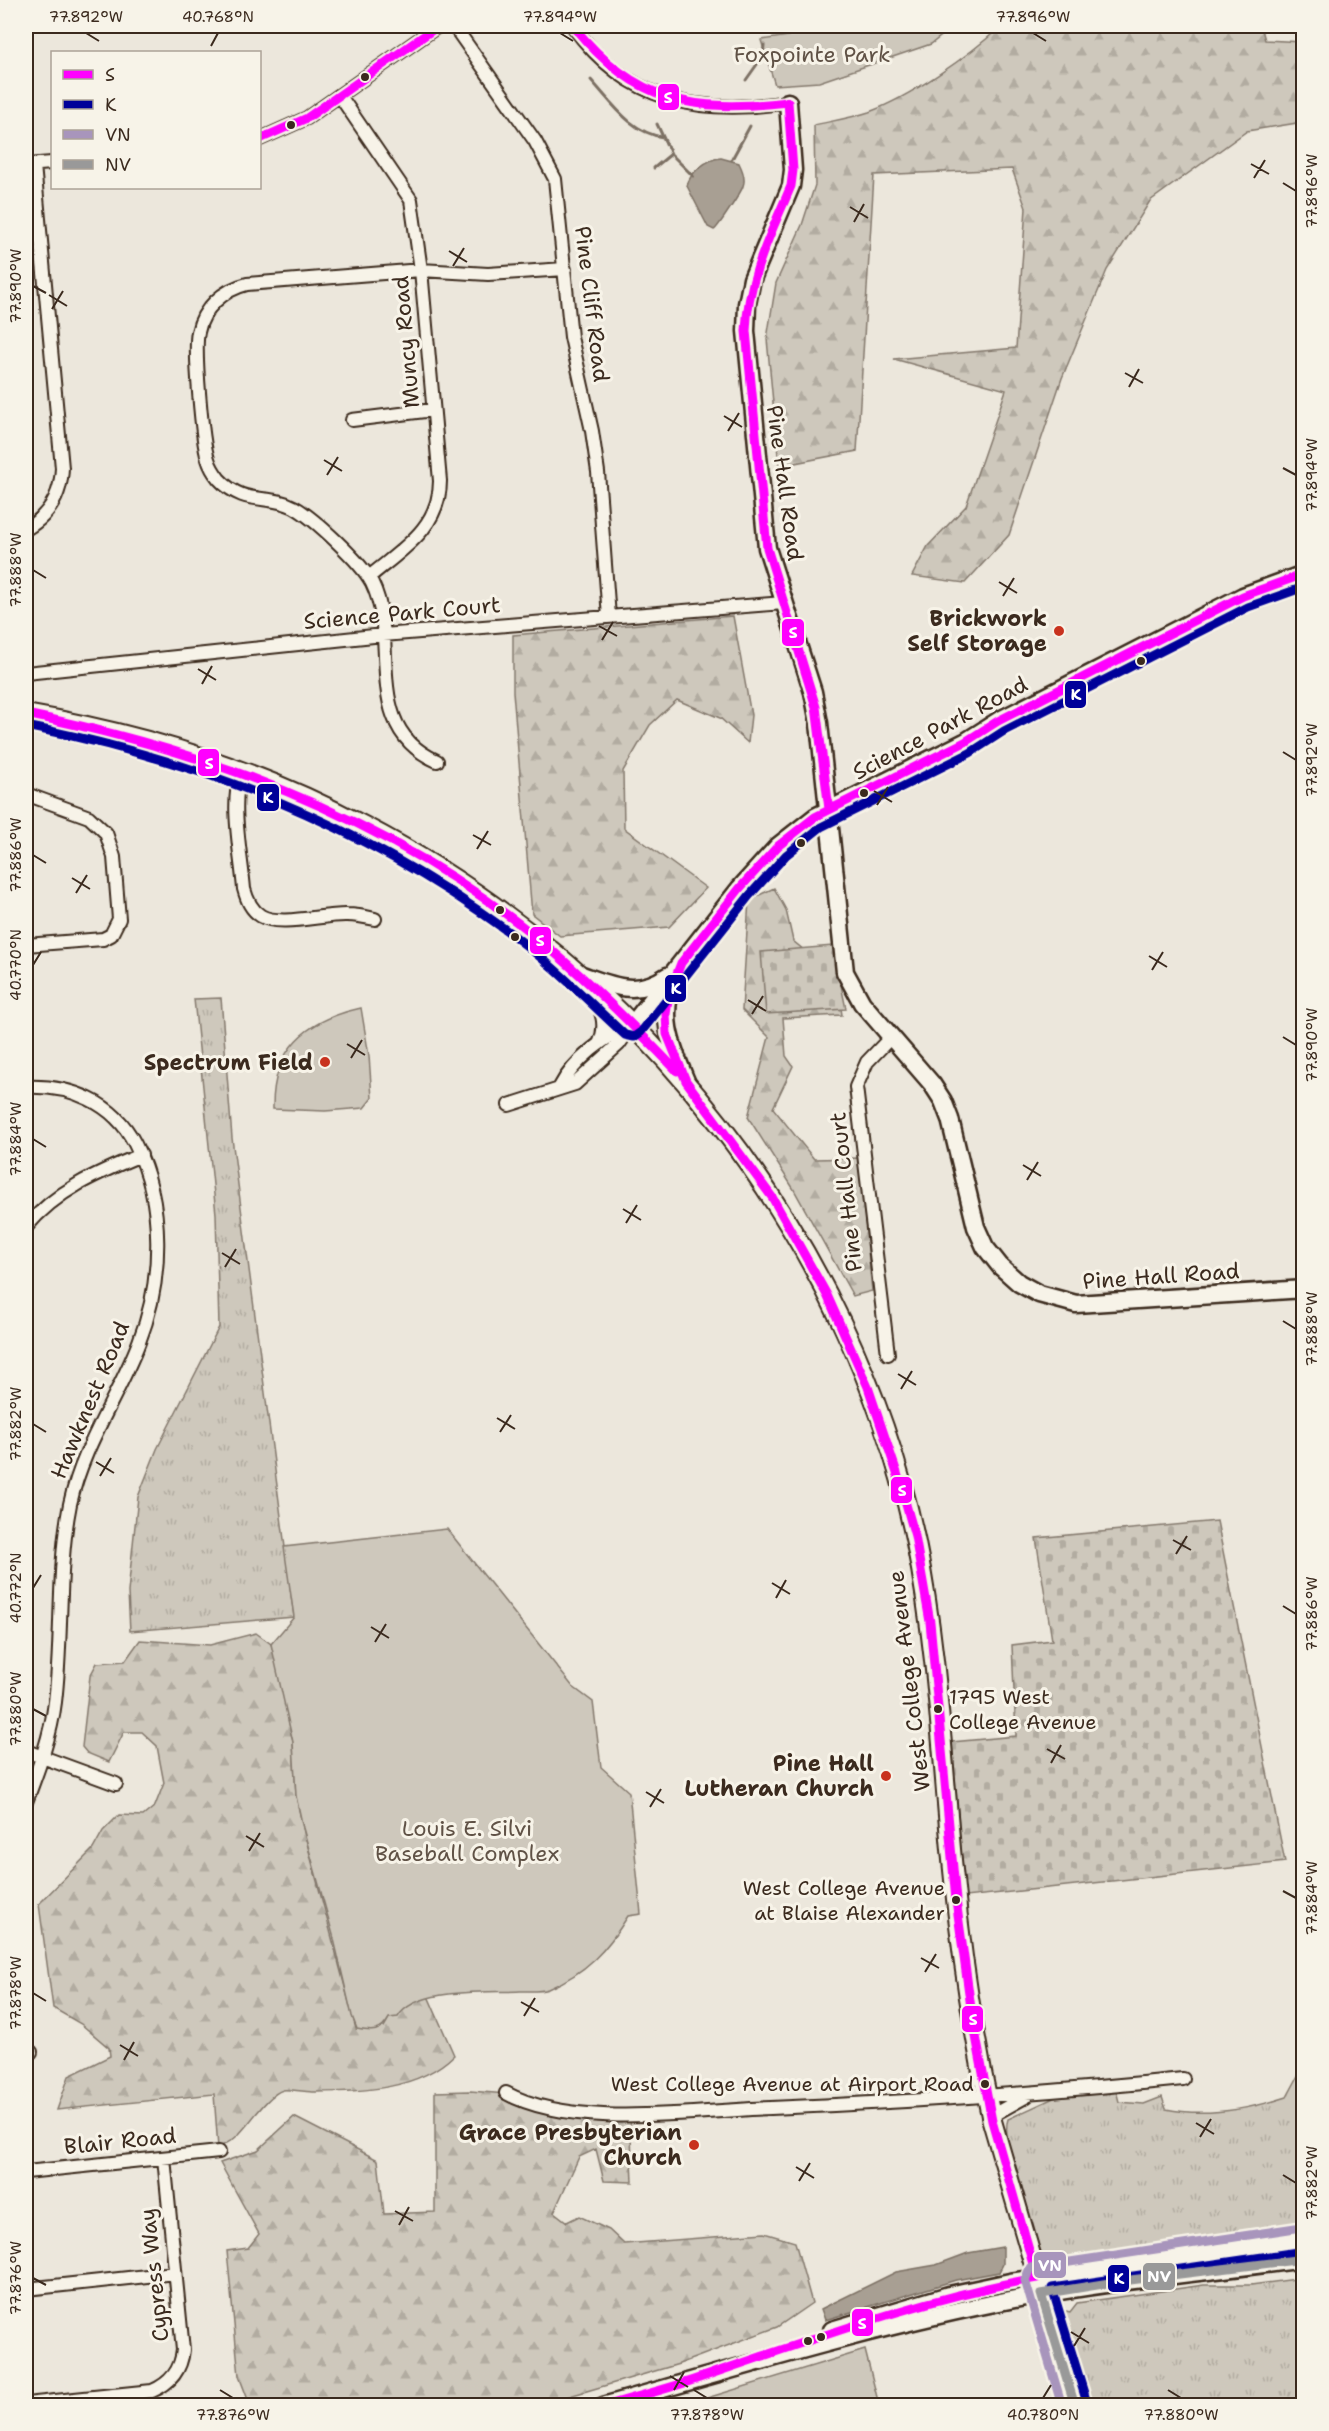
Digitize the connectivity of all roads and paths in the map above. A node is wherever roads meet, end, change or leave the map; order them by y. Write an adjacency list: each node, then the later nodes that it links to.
1 (438, 26): 4 (street)
2 (454, 26): 9 (street, Pine Cliff Road)
3 (573, 26): 5 (street)
4 (340, 96): 6 (street); 10 (street, Muncy Road)
5 (788, 102): 16 (main road, Pine Hall Road)
6 (261, 139)
7 (51, 163): 8 (street)
8 (30, 165): 13 (street)
9 (565, 269): 10 (street); 17 (street, Pine Cliff Road)
10 (421, 270): 11 (street, Muncy Road); 15 (street)
11 (434, 410): 12 (street); 15 (street, Muncy Road)
12 (352, 420)
13 (26, 529)
14 (1304, 574): 24 (main road, Science Park Road)
15 (369, 577): 18 (street)
16 (784, 603): 17 (street, Science Park Court); 24 (main road, Pine Hall Road)
17 (609, 616): 18 (street, Science Park Court)
18 (383, 635): 19 (street, Science Park Court); 21 (street)
19 (26, 673)
20 (26, 714): 22 (main road, West College Avenue)
21 (437, 761)
22 (241, 771): 25 (street); 28 (main road, West College Avenue)
23 (26, 794): 26 (street)
24 (829, 809): 27 (main road, Science Park Road); 30 (main road, Pine Hall Road)
25 (375, 919)
26 (26, 945)
27 (681, 963): 28 (main road); 29 (main road, Science Park Road); 32 (main road)
28 (576, 973): 29 (main road, West College Avenue); 31 (street)
29 (632, 1025): 31 (street); 32 (main road, West College Avenue); 34 (street)
30 (891, 1037): 38 (main road, Pine Hall Road); 39 (street, Pine Hall Court)
31 (597, 1047): 34 (street)
32 (686, 1082): 47 (main road, West College Avenue)
33 (26, 1087): 36 (street, Hawknest Road)
34 (560, 1087): 35 (street)
35 (509, 1105)
36 (141, 1155): 37 (street); 41 (street, Hawknest Road)
37 (26, 1227)
38 (1304, 1289)
39 (888, 1354)
40 (26, 1751): 41 (street)
41 (42, 1757): 42 (street); 43 (street, Hawknest Road)
42 (116, 1784)
43 (26, 1802)
44 (1183, 2079): 46 (street)
45 (506, 2093): 47 (street)
46 (1030, 2094): 47 (street); 48 (street)
47 (987, 2097): 48 (main road, West College Avenue)
48 (991, 2116): 55 (main road, West College Avenue)
49 (219, 2152): 50 (street, Blair Road)
50 (164, 2158): 51 (street, Blair Road); 54 (street, Cypress Way)
51 (26, 2172)
52 (1304, 2239): 55 (main road)
53 (1304, 2259): 55 (main road)
54 (175, 2273): 56 (street); 57 (street, Cypress Way)
55 (1039, 2286): 58 (main road); 59 (main road, West College Avenue)
56 (26, 2289)
57 (26, 2404)
58 (603, 2406)
59 (1075, 2406)

